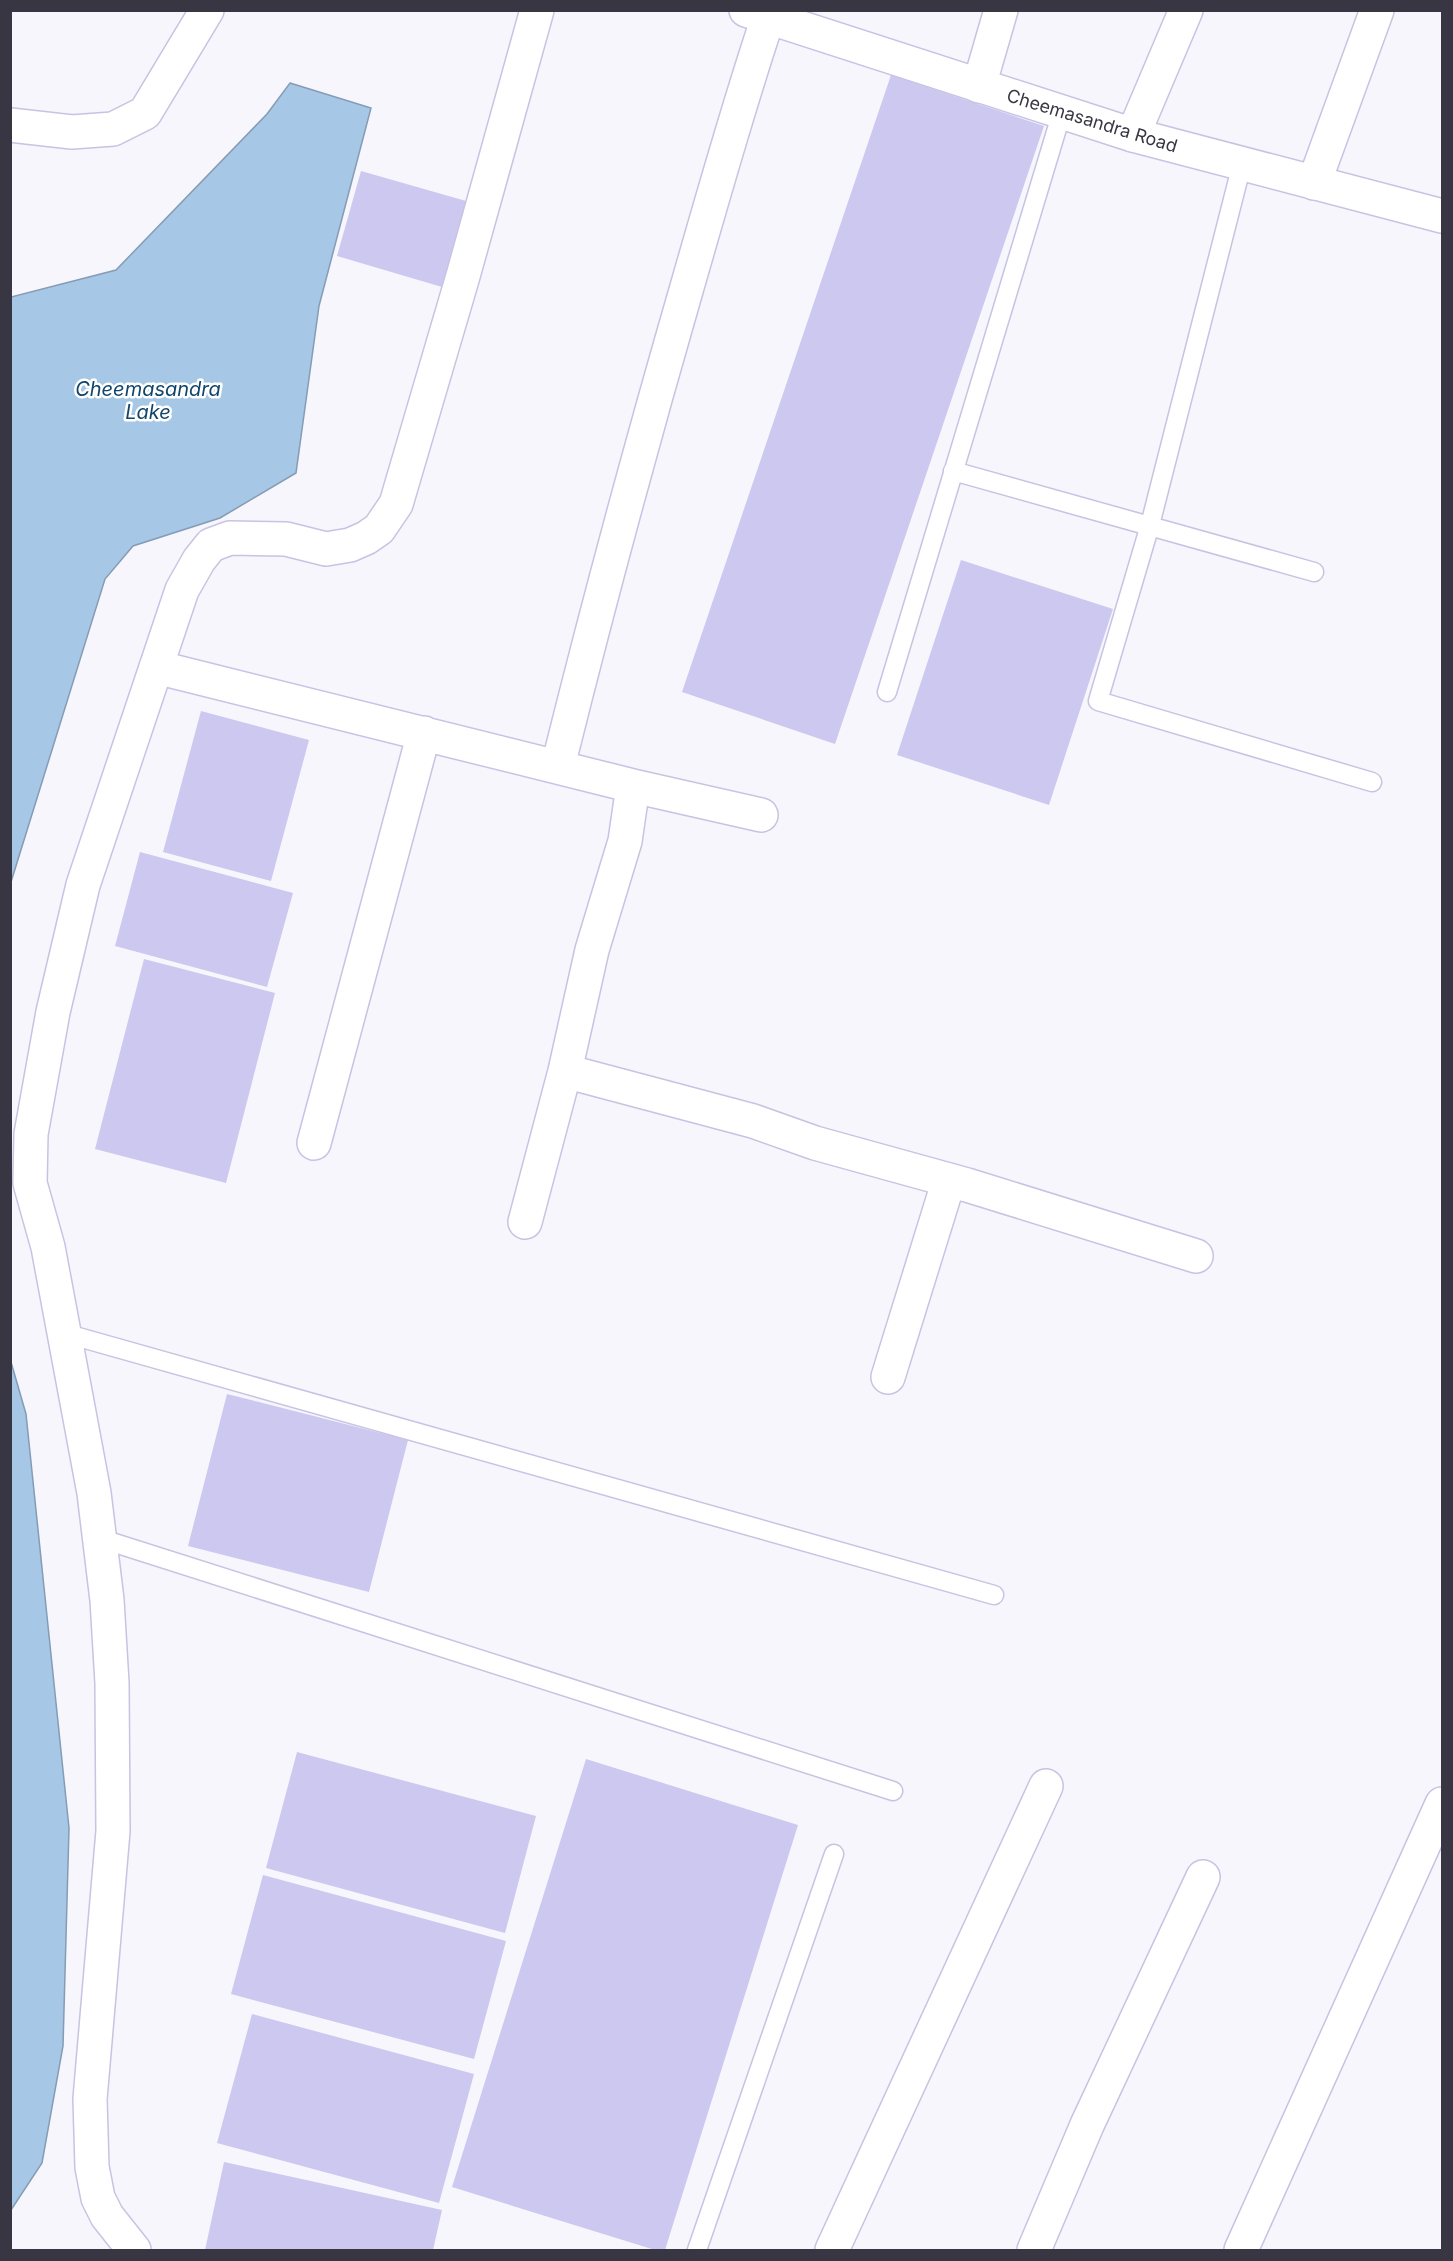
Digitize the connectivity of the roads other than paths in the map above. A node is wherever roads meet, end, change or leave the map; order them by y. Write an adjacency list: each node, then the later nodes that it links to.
1 (207, 10): 9 (street)
2 (537, 10): 17 (street)
3 (1001, 10): 7 (street)
4 (1186, 10): 10 (street)
5 (1377, 10): 12 (street)
6 (757, 14): 7 (street, Cheemasandra Road); 20 (street)
7 (979, 86): 8 (street, Cheemasandra Road)
8 (1062, 112): 10 (street, Cheemasandra Road); 14 (lane)
9 (10, 125)
10 (1132, 135): 11 (street, Cheemasandra Road)
11 (1242, 164): 12 (street, Cheemasandra Road); 15 (lane)
12 (1314, 183): 13 (street, Cheemasandra Road)
13 (1443, 216)
14 (953, 471): 15 (lane); 18 (lane)
15 (1150, 525): 16 (lane); 21 (lane)
16 (1314, 572)
17 (156, 667): 19 (street); 29 (street)
18 (887, 692)
19 (424, 733): 20 (street); 25 (street)
20 (558, 766): 22 (street)
21 (1372, 782)
22 (633, 786): 23 (street); 24 (street)
23 (761, 815)
24 (565, 1071): 26 (street); 27 (street)
25 (314, 1143)
26 (949, 1180): 28 (street); 30 (street)
27 (525, 1222)
28 (1196, 1256)
29 (64, 1333): 31 (street); 32 (lane)
30 (888, 1377)
31 (99, 1538): 34 (lane); 38 (street)
32 (994, 1595)
33 (1046, 1786): 40 (street)
34 (893, 1791)
35 (1443, 1803): 42 (street)
36 (834, 1854): 39 (lane)
37 (1203, 1877): 41 (street)
38 (134, 2250)
39 (697, 2250)
40 (832, 2250)
41 (1034, 2250)
42 (1241, 2250)

